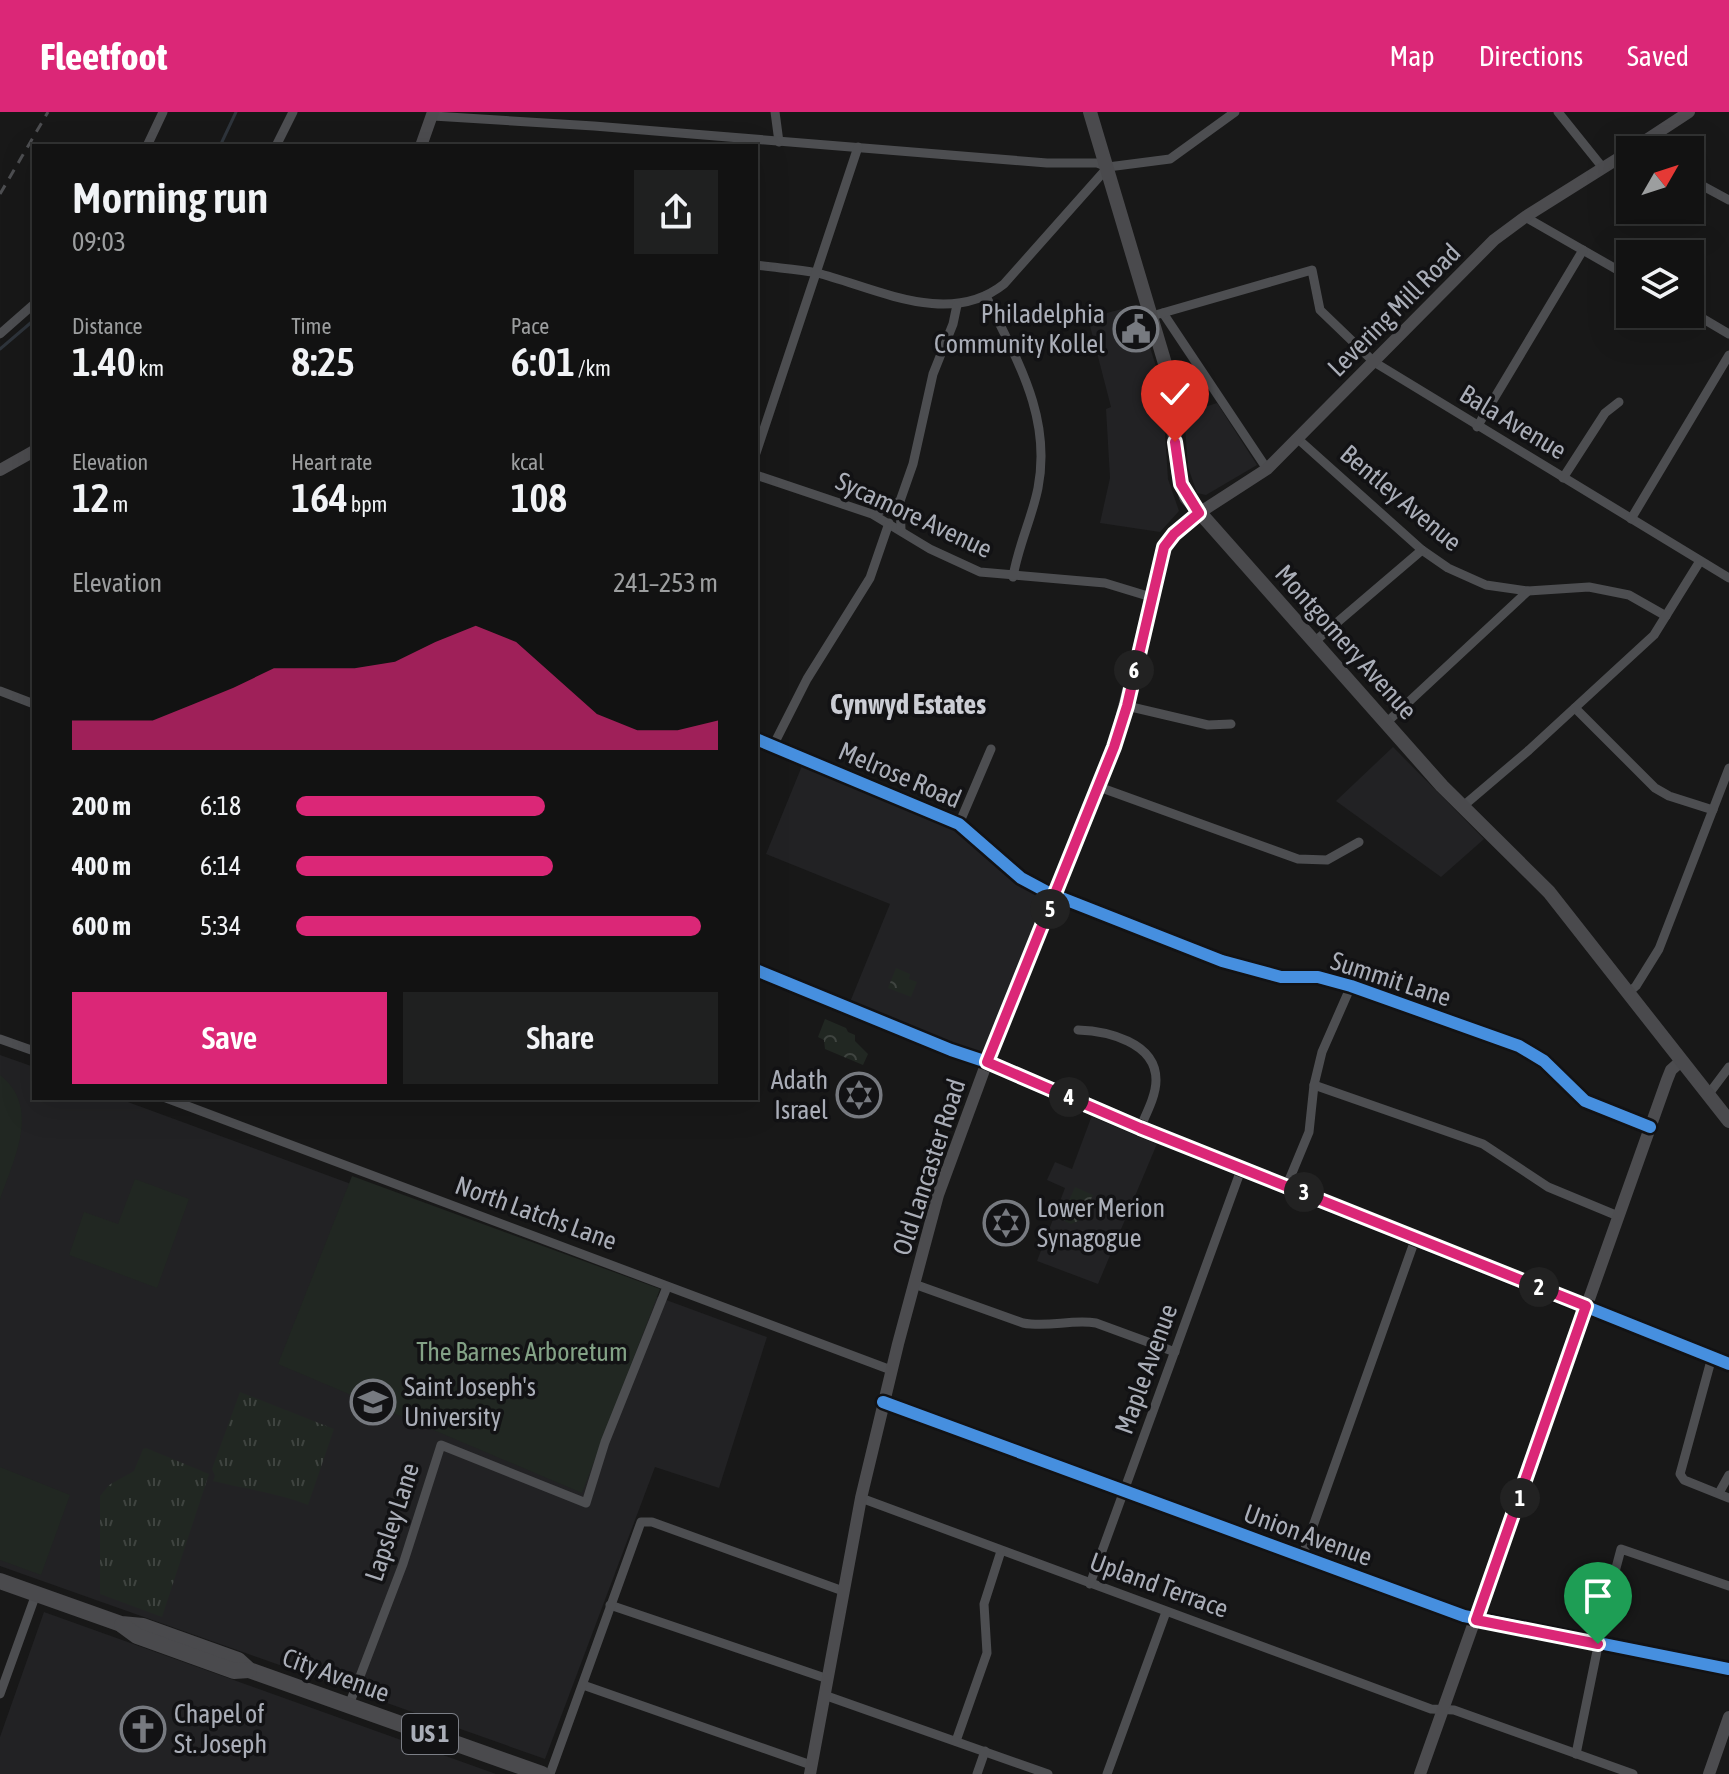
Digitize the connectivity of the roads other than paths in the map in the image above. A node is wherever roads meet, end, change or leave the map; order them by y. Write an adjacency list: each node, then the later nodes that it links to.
1 (163, 112): 13 (street)
2 (293, 112): 14 (street)
3 (775, 112): 12 (street)
4 (1090, 112): 18 (main road, Montgomery Avenue)
5 (1235, 112): 18 (street)
6 (1558, 112): 19 (street)
7 (1689, 112): 9 (street, Levering Mill Road)
8 (433, 114): 12 (street); 15 (street)
9 (1657, 133): 10 (street, Levering Mill Road); 11 (street)
10 (1652, 136)
11 (1659, 136)
12 (779, 142): 16 (street)
13 (148, 144)
14 (279, 144)
15 (422, 144)
16 (858, 147): 18 (street); 26 (street)
17 (1616, 159): 19 (street, Levering Mill Road)
18 (1108, 167): 27 (street); 30 (main road, Montgomery Avenue)
19 (1603, 168): 22 (street, Levering Mill Road)
20 (1704, 187): 21 (street)
21 (1729, 200)
22 (1525, 217): 23 (street); 35 (street, Levering Mill Road)
23 (1583, 250): 25 (street); 37 (street)
24 (758, 265): 26 (street)
25 (1616, 269)
26 (815, 273): 28 (street); 39 (street)
27 (986, 296): 28 (street); 53 (street)
28 (957, 305): 45 (street)
29 (32, 306): 32 (street)
30 (1157, 314): 35 (street, Bala Avenue); 41 (street); 46 (main road, Montgomery Avenue)
31 (1704, 319): 33 (street)
32 (0, 334)
33 (1729, 334)
34 (1729, 355): 48 (street)
35 (1374, 362): 37 (street, Bala Avenue); 38 (street, Levering Mill Road)
36 (1619, 402): 44 (street)
37 (1477, 427): 44 (street, Bala Avenue)
38 (1298, 439): 41 (street, Levering Mill Road); 51 (street, Bentley Avenue)
39 (758, 447)
40 (32, 452): 42 (street)
41 (1267, 469): 46 (street, Levering Mill Road)
42 (0, 470)
43 (758, 476): 47 (street, Sycamore Avenue)
44 (1563, 478): 48 (street, Bala Avenue)
45 (900, 501): 47 (street); 50 (street)
46 (1199, 513): 56 (street, Old Lancaster Road); 58 (main road, Montgomery Avenue)
47 (874, 514): 49 (street, Sycamore Avenue)
48 (1631, 519): 52 (street, Bala Avenue)
49 (889, 523): 50 (street, Sycamore Avenue); 66 (street)
50 (901, 530): 53 (street, Sycamore Avenue)
51 (1422, 550): 55 (street, Bentley Avenue); 58 (street)
52 (1700, 561): 54 (street, Bala Avenue); 57 (street)
53 (1013, 577): 56 (street, Sycamore Avenue)
54 (1729, 577)
55 (1528, 591): 57 (street, Bentley Avenue); 63 (street)
56 (1151, 597): 61 (street, Old Lancaster Road)
57 (1666, 616): 62 (street)
58 (1313, 643): 63 (main road, Montgomery Avenue)
59 (0, 691): 60 (street)
60 (32, 703)
61 (1127, 706): 64 (street); 69 (street, Old Lancaster Road)
62 (1575, 708): 70 (street); 71 (street)
63 (1386, 723): 70 (main road, Montgomery Avenue)
64 (1231, 724)
65 (758, 740): 66 (street, Melrose Road)
66 (773, 746): 72 (street, Melrose Road)
67 (991, 749): 72 (street)
68 (1729, 768): 71 (street)
69 (1099, 787): 73 (street); 74 (street, Old Lancaster Road)
70 (1462, 807): 77 (main road, Montgomery Avenue)
71 (1713, 810): 77 (street)
72 (959, 824): 74 (street, Melrose Road)
73 (1359, 842)
74 (1056, 895): 76 (street, Summit Lane); 81 (street, Old Lancaster Road)
75 (758, 971): 81 (street)
76 (1351, 986): 84 (street); 88 (street, Summit Lane)
77 (1627, 994): 82 (main road, Montgomery Avenue)
78 (1078, 1030): 89 (street)
79 (0, 1039): 80 (street)
80 (32, 1050)
81 (987, 1062): 89 (street); 94 (street, Old Lancaster Road)
82 (1680, 1062): 85 (main road, Montgomery Avenue); 88 (street)
83 (1729, 1067): 85 (street)
84 (1314, 1085): 91 (street); 92 (street)
85 (1708, 1095): 87 (main road, Montgomery Avenue)
86 (171, 1100): 95 (street, North Latchs Lane)
87 (1729, 1121)
88 (1650, 1127): 92 (street)
89 (1140, 1128): 90 (street)
90 (1242, 1167): 91 (street); 97 (street, Maple Avenue)
91 (1287, 1185): 93 (street)
92 (1618, 1216): 96 (street)
93 (1416, 1237): 96 (street); 108 (street)
94 (914, 1284): 97 (street); 100 (street, Old Lancaster Road)
95 (667, 1287): 100 (street, North Latchs Lane); 123 (street, Lapsley Lane)
96 (1586, 1306): 98 (street); 116 (street)
97 (1175, 1352): 103 (street, Maple Avenue)
98 (1712, 1357): 99 (street); 104 (street)
99 (1729, 1364)
100 (891, 1370): 101 (street, Old Lancaster Road)
101 (883, 1402): 103 (street, Union Avenue); 105 (street, Old Lancaster Road)
102 (1729, 1475): 104 (street)
103 (1125, 1492): 108 (street, Union Avenue); 110 (street, Maple Avenue)
104 (1719, 1493): 106 (street)
105 (861, 1498): 107 (street, Upland Terrace); 112 (street, Old Lancaster Road)
106 (1729, 1498)
107 (1001, 1551): 110 (street, Upland Terrace); 126 (street)
108 (1302, 1557): 116 (street, Union Avenue)
109 (0, 1581): 113 (highway, City Avenue / US 1)
110 (1090, 1584): 115 (street, Upland Terrace)
111 (1729, 1586): 117 (street)
112 (843, 1591): 114 (street); 119 (street, Old Lancaster Road)
113 (36, 1594): 121 (street); 123 (highway, City Avenue / US 1)
114 (610, 1605): 119 (street); 120 (street)
115 (1166, 1612): 124 (street, Upland Terrace); 134 (street)
116 (1476, 1620): 117 (street, Union Avenue); 124 (street)
117 (1598, 1644): 118 (street, Union Avenue); 128 (street)
118 (1729, 1669)
119 (828, 1679): 122 (street, Old Lancaster Road)
120 (583, 1685): 129 (street); 131 (street)
121 (0, 1694)
122 (824, 1695): 126 (street); 129 (street, Old Lancaster Road)
123 (349, 1705): 130 (highway, City Avenue / US 1)
124 (1444, 1709): 128 (street, Upland Terrace); 135 (street)
125 (1729, 1717): 137 (street)
126 (956, 1741): 127 (street)
127 (985, 1751): 132 (street); 133 (street)
128 (1576, 1754): 136 (street, Upland Terrace)
129 (811, 1770)
130 (542, 1774)
131 (550, 1774)
132 (977, 1774)
133 (1048, 1774)
134 (1107, 1774)
135 (1420, 1774)
136 (1633, 1774)
137 (1709, 1774)

